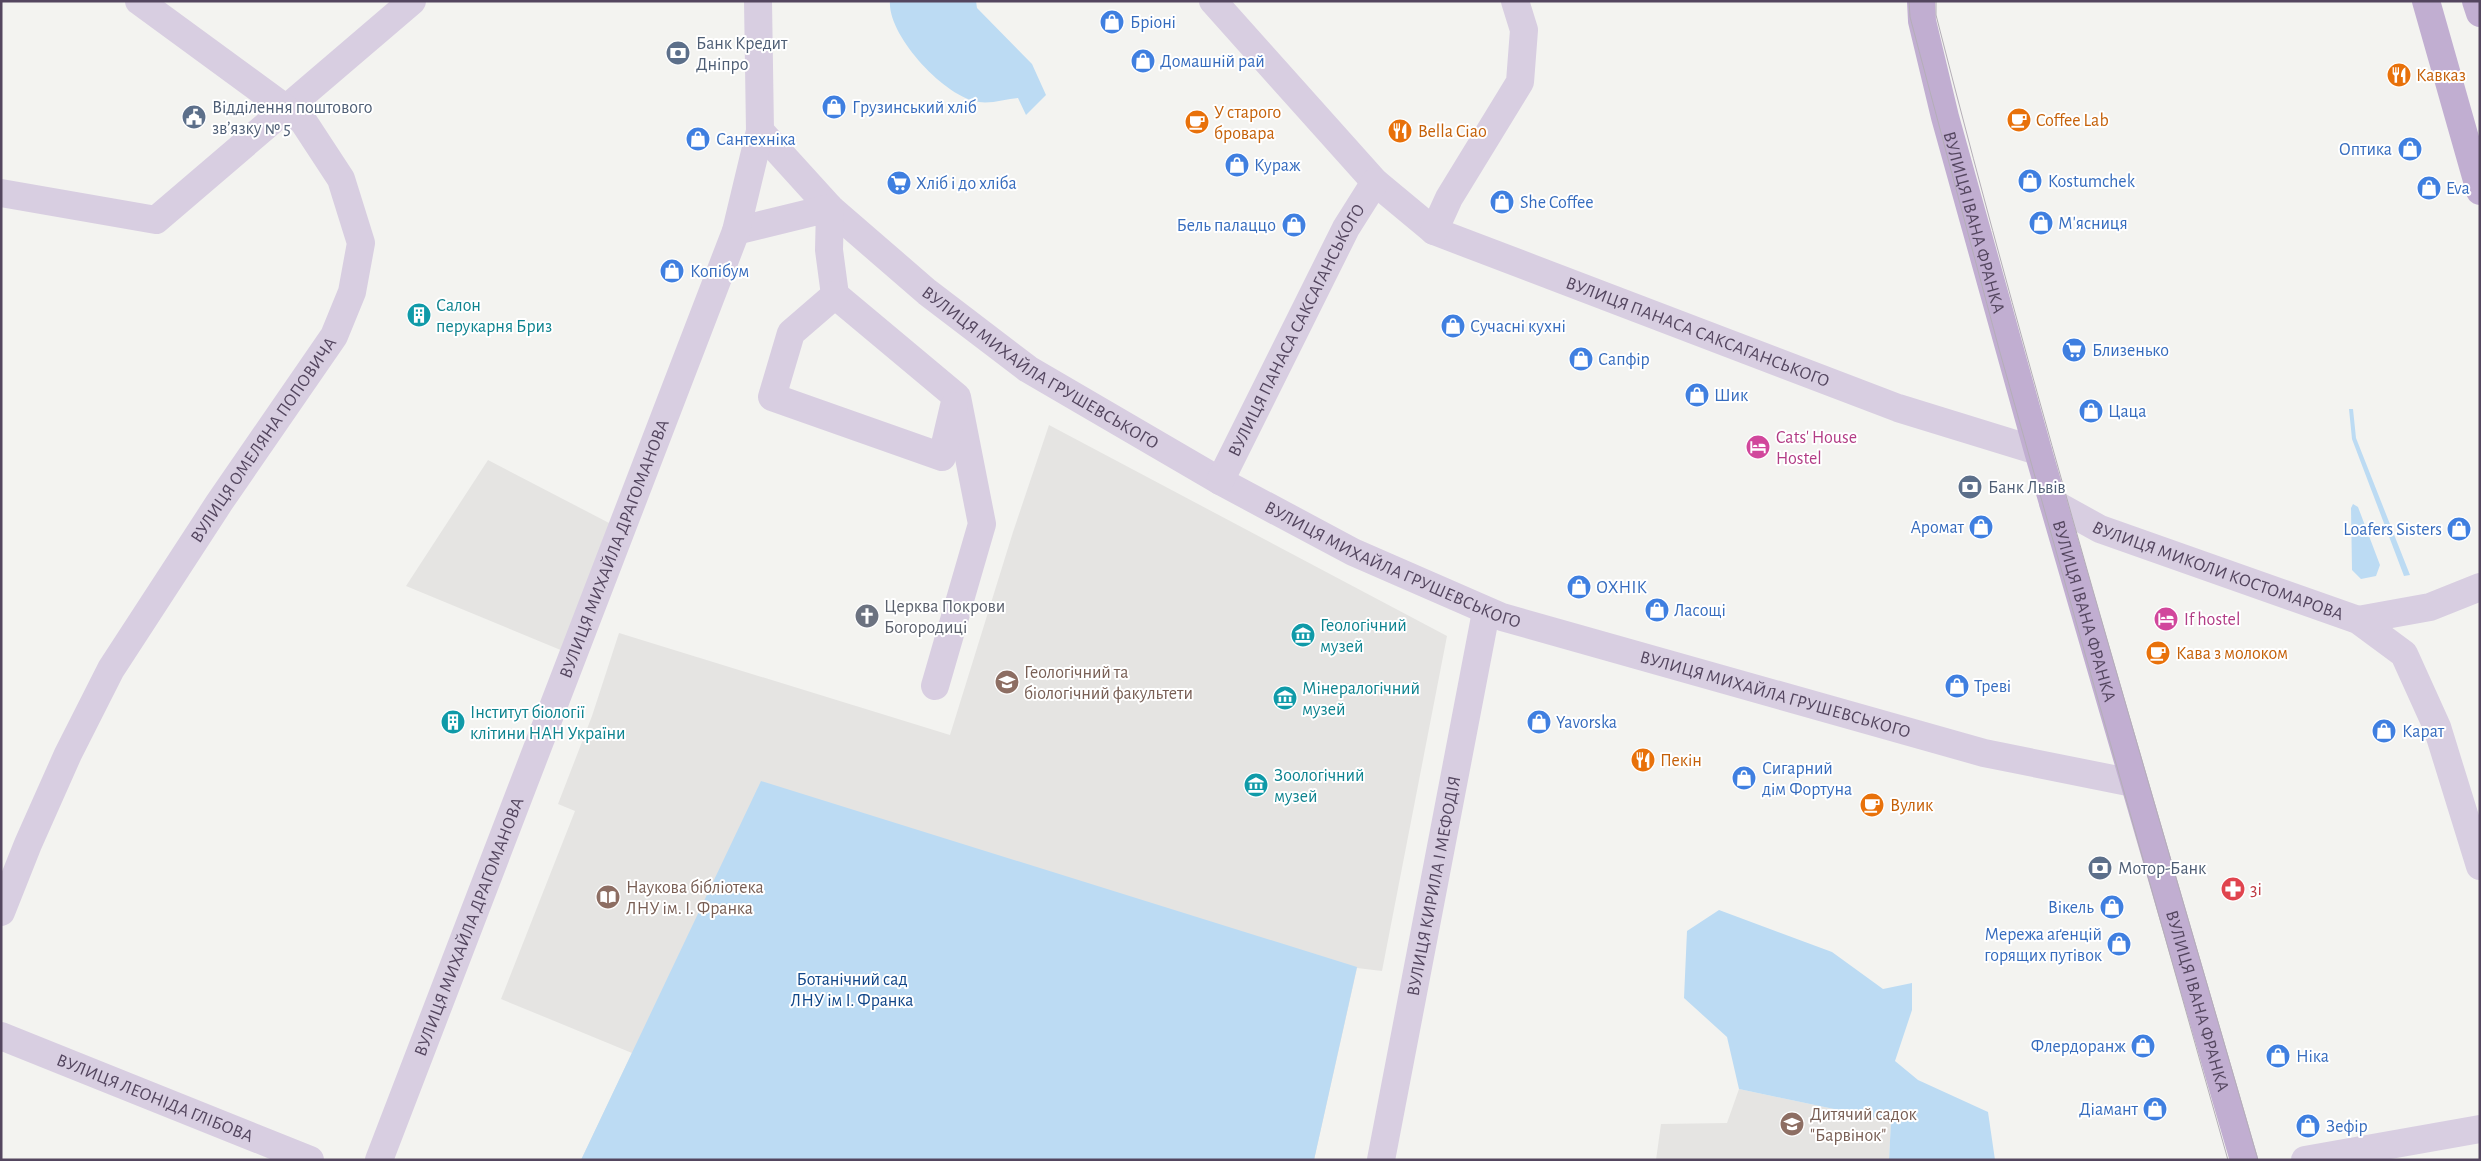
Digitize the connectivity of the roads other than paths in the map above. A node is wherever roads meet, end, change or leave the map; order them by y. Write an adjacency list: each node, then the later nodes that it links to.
1 (139, 1): 10 (street, ВУЛИЦЯ ОМЕЛЯНА ПОПОВИЧА)
2 (412, 1): 10 (street)
3 (1212, 1): 12 (street, ВУЛИЦЯ ПАНАСА САКСАГАНСЬКОГО)
4 (1515, 1): 17 (street)
5 (1921, 1): 20 (main road, ВУЛИЦЯ ІВАНА ФРАНКА)
6 (2426, 1): 13 (main road)
7 (2476, 1): 9 (main road)
8 (753, 4): 11 (street, ВУЛИЦЯ МИХАЙЛА ДРАГОМАНОВА)
9 (2480, 13)
10 (287, 108): 14 (street); 29 (street, ВУЛИЦЯ ОМЕЛЯНА ПОПОВИЧА)
11 (760, 131): 15 (street, ВУЛИЦЯ МИХАЙЛА ГРУШЕВСЬКОГО); 16 (street, ВУЛИЦЯ МИХАЙЛА ДРАГОМАНОВА)
12 (1375, 182): 17 (street, ВУЛИЦЯ ПАНАСА САКСАГАНСЬКОГО); 21 (street, ВУЛИЦЯ ПАНАСА САКСАГАНСЬКОГО)
13 (2480, 191)
14 (1, 193)
15 (830, 208): 16 (street); 18 (street); 21 (street, ВУЛИЦЯ МИХАЙЛА ГРУШЕВСЬКОГО)
16 (736, 231): 33 (street, ВУЛИЦЯ МИХАЙЛА ДРАГОМАНОВА)
17 (1434, 231): 20 (street, ВУЛИЦЯ ПАНАСА САКСАГАНСЬКОГО)
18 (835, 295): 19 (street); 19 (street)
19 (956, 398): 26 (street)
20 (2038, 451): 22 (main road, ВУЛИЦЯ ІВАНА ФРАНКА)
21 (1220, 481): 24 (street, ВУЛИЦЯ МИХАЙЛА ГРУШЕВСЬКОГО)
22 (2053, 503): 25 (street, ВУЛИЦЯ МИКОЛИ КОСТОМАРОВА); 27 (main road, ВУЛИЦЯ ІВАНА ФРАНКА)
23 (2480, 587): 25 (street, ВУЛИЦЯ МИКОЛИ КОСТОМАРОВА)
24 (1486, 612): 27 (street, ВУЛИЦЯ МИХАЙЛА ГРУШЕВСЬКОГО); 34 (street, ВУЛИЦЯ КИРИЛА І МЕФОДІЯ)
25 (2358, 620): 28 (street, ВУЛИЦЯ МИКОЛИ КОСТОМАРОВА)
26 (935, 686)
27 (2133, 783): 35 (main road, ВУЛИЦЯ ІВАНА ФРАНКА)
28 (2480, 866)
29 (1, 912)
30 (1, 1036): 32 (street, ВУЛИЦЯ ЛЕОНІДА ГЛІБОВА)
31 (2480, 1129): 36 (street)
32 (310, 1160)
33 (379, 1160)
34 (1381, 1160)
35 (2244, 1160)
36 (2305, 1160)

